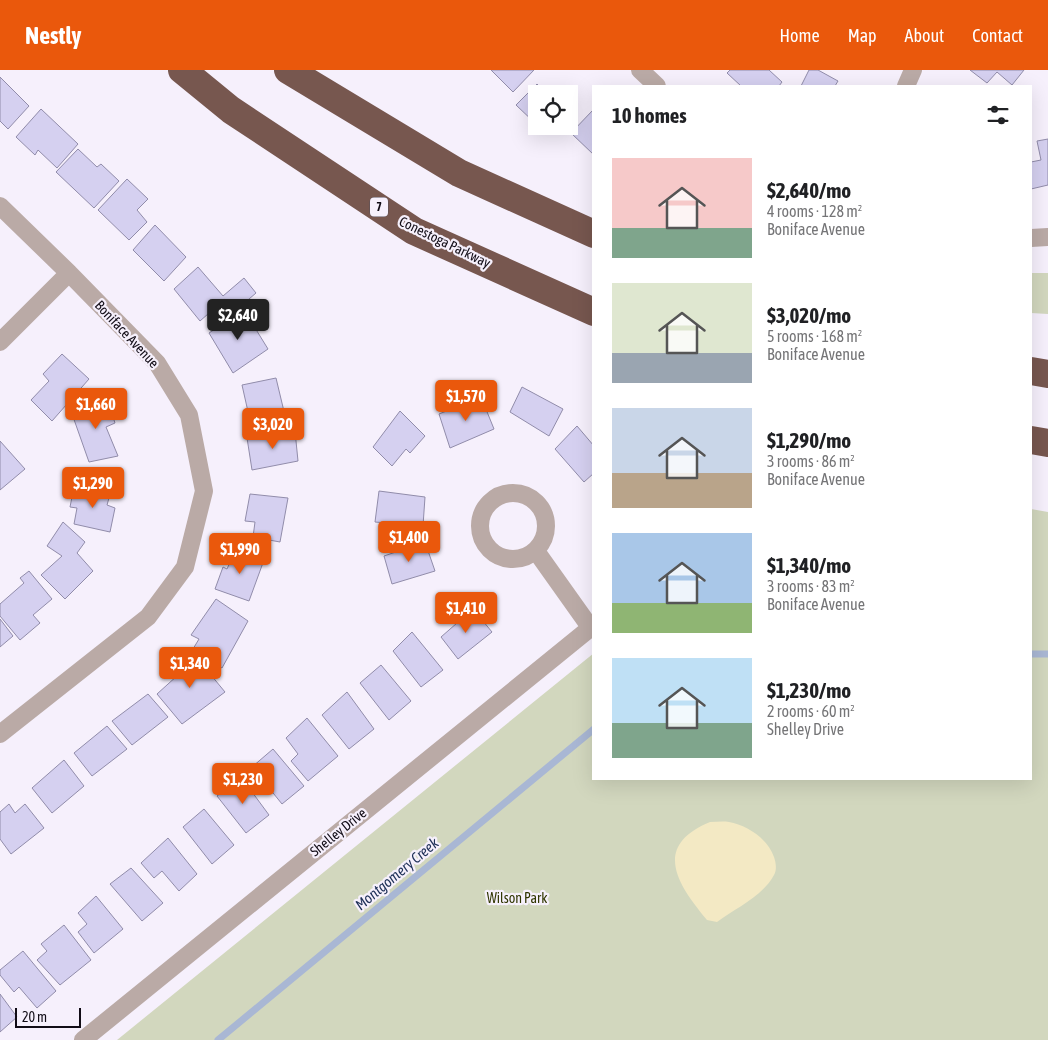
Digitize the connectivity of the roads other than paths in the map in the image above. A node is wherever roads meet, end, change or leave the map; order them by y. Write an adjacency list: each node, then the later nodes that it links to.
1 (182, 70): 12 (highway, Conestoga Parkway / 7)
2 (288, 70): 8 (highway)
3 (640, 70): 5 (street)
4 (913, 70): 6 (street)
5 (656, 85)
6 (906, 85)
7 (0, 206): 11 (street, Boniface Avenue)
8 (592, 233)
9 (1048, 237): 10 (street)
10 (1032, 238)
11 (69, 273): 13 (street); 20 (street, Boniface Avenue)
12 (592, 311)
13 (0, 342)
14 (1032, 371): 15 (highway)
15 (1048, 374)
16 (1032, 440): 17 (highway)
17 (1048, 443)
18 (536, 551): 19 (street)
19 (592, 626): 21 (street, Shelley Drive)
20 (0, 734)
21 (83, 1040)

